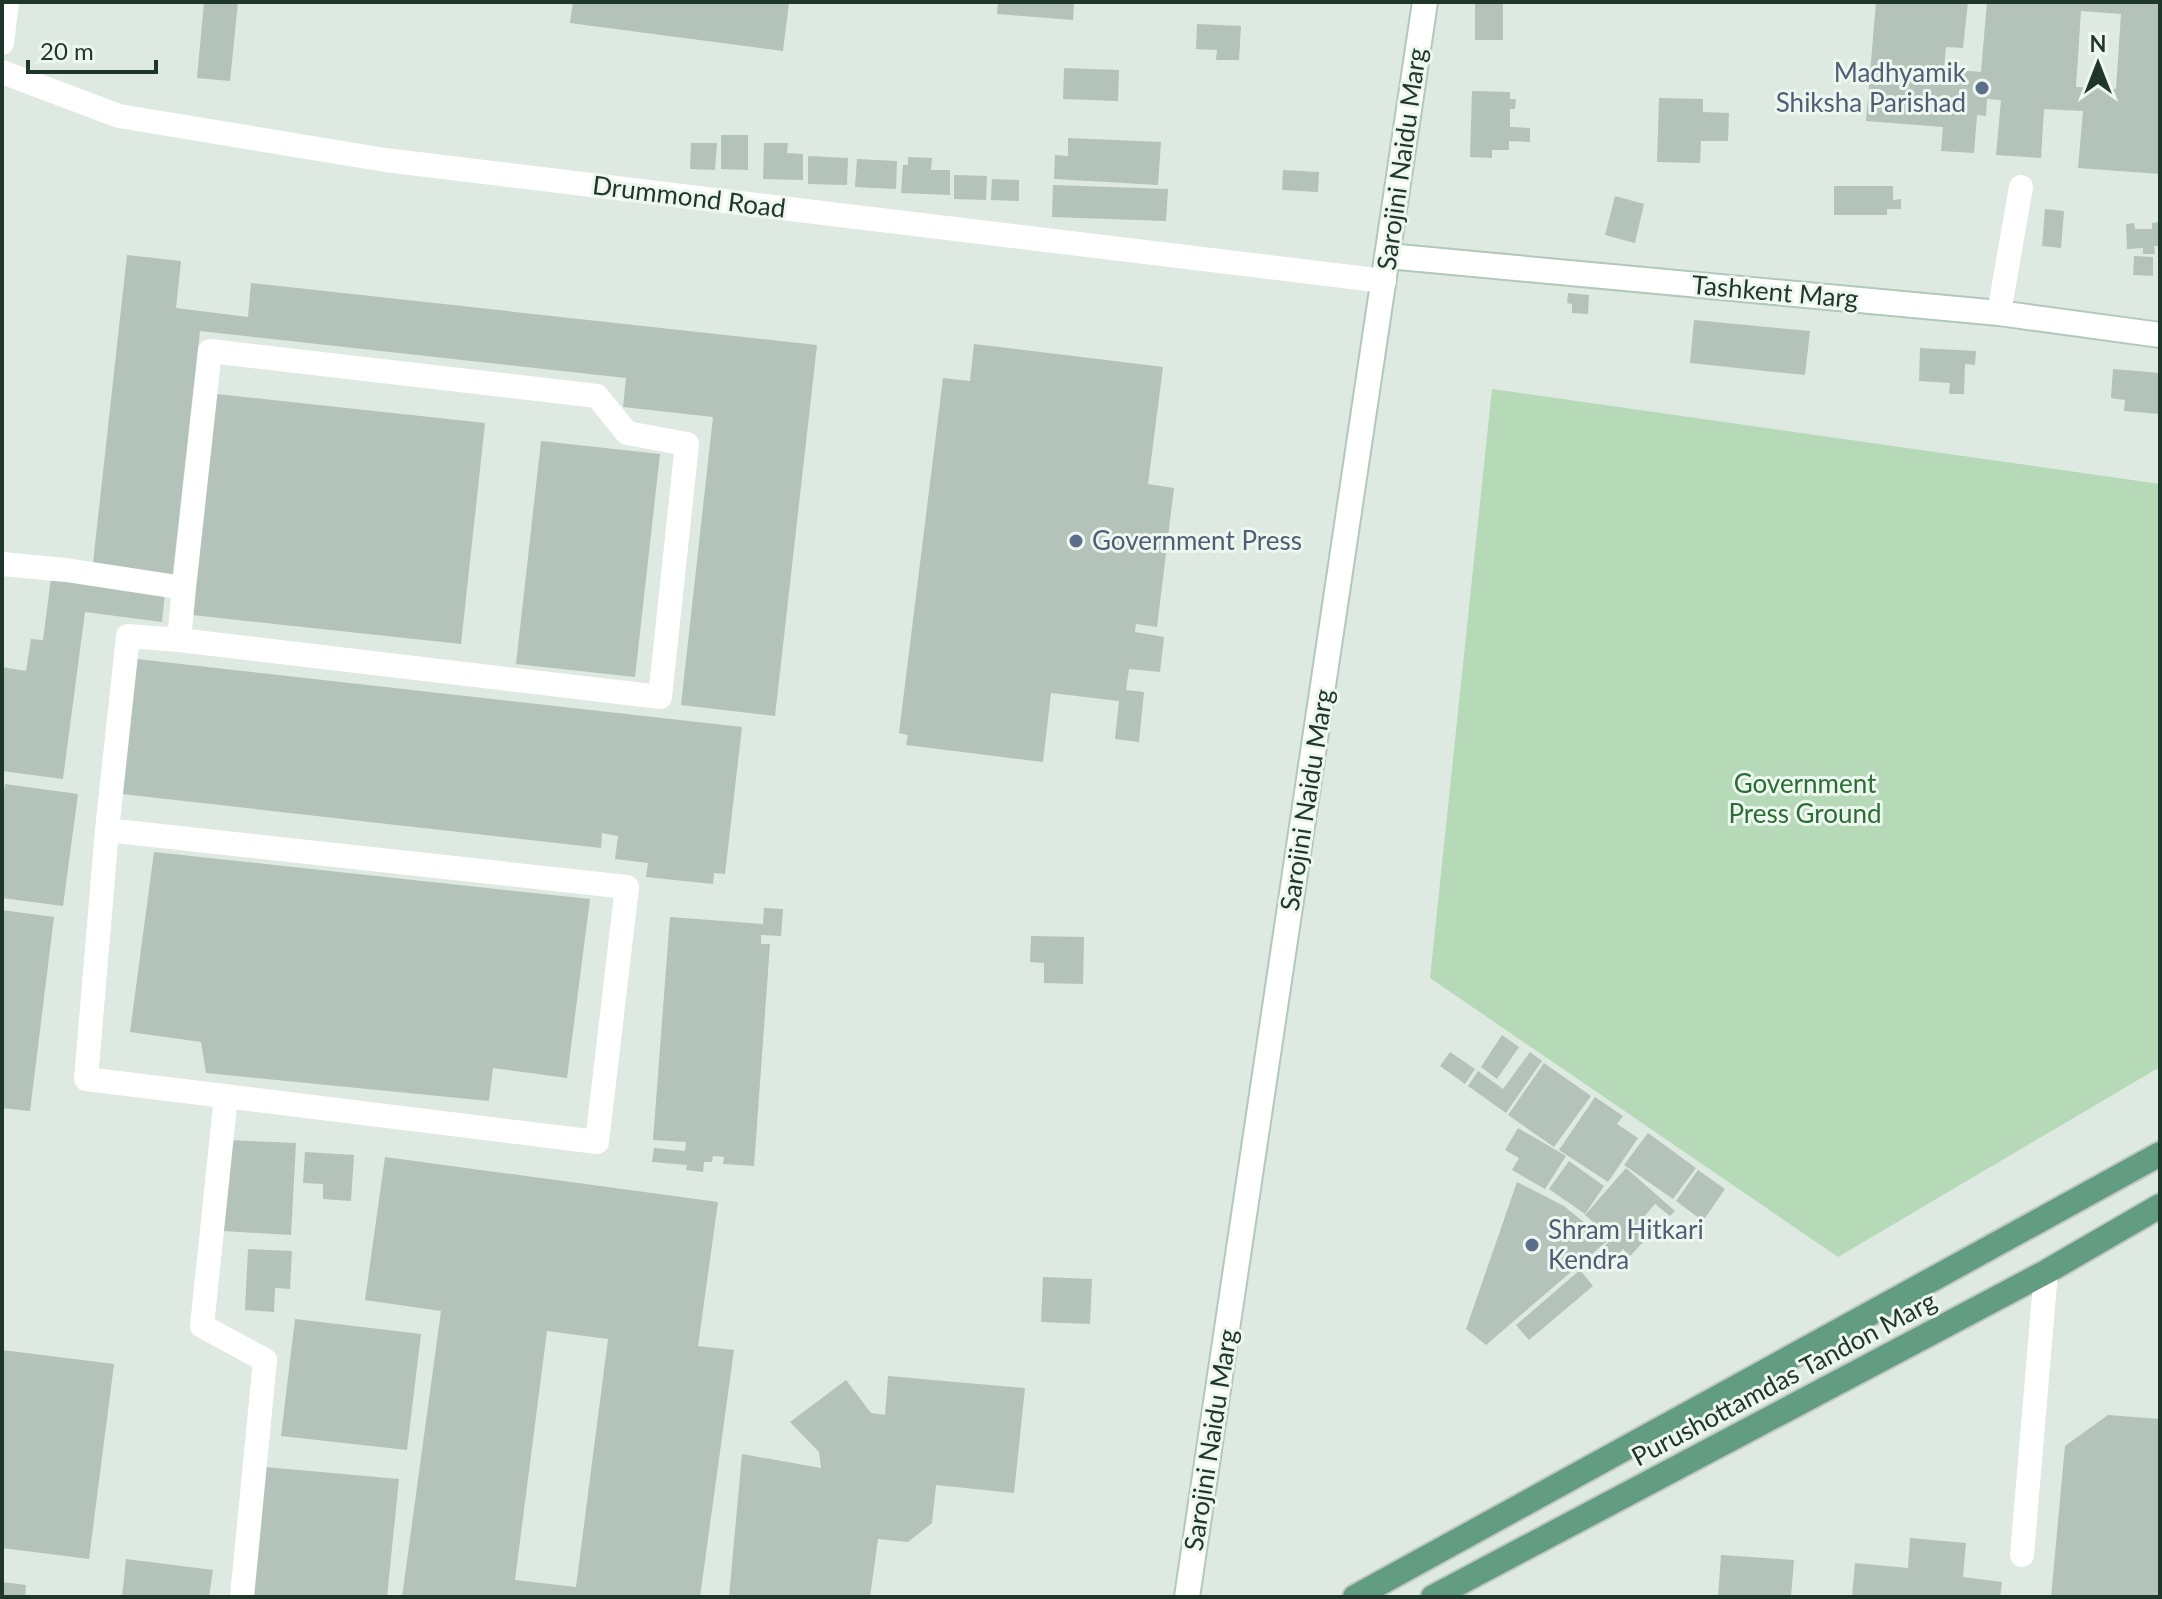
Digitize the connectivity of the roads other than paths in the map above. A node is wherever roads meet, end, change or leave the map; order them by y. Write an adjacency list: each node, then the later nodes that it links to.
1 (7, 2): 3 (street)
2 (1425, 2): 6 (street, Sarojini Naidu Marg)
3 (2, 43)
4 (2, 72): 6 (street, Drummond Road)
5 (2021, 187): 7 (street)
6 (1386, 268): 7 (street, Tashkent Marg); 19 (street, Sarojini Naidu Marg)
7 (1999, 313): 8 (street, Tashkent Marg)
8 (2160, 335)
9 (2, 564): 10 (street)
10 (184, 588): 11 (street); 11 (street)
11 (179, 640): 12 (street)
12 (107, 830): 13 (street); 13 (street)
13 (226, 1096): 18 (street)
14 (2160, 1154): 20 (main road)
15 (2160, 1206): 16 (main road, Purushottamdas Tandon Marg)
16 (2046, 1272): 17 (street); 21 (main road, Purushottamdas Tandon Marg)
17 (2022, 1555)
18 (242, 1597)
19 (1187, 1597)
20 (1355, 1597)
21 (1433, 1597)

